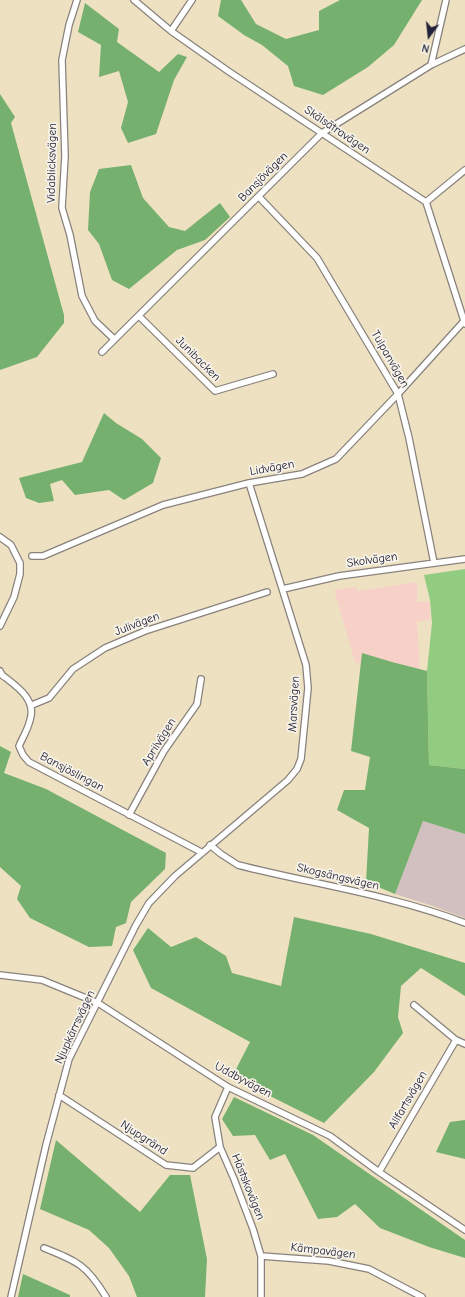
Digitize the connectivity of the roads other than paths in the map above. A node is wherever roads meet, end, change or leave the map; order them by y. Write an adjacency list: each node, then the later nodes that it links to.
1 (77, 0): 14 (street, Vidablicksvägen)
2 (134, 0): 5 (street, Skälsätravägen)
3 (192, 0): 5 (street)
4 (446, 0): 7 (street)
5 (171, 32): 8 (street, Skälsätravägen)
6 (465, 49): 7 (street, Bansjövägen)
7 (431, 65): 8 (street, Bansjövägen)
8 (322, 133): 10 (street, Bansjövägen); 11 (street, Skälsätravägen)
9 (465, 170): 11 (street)
10 (259, 197): 12 (street, Bansjövägen); 17 (street, Tulpanvägen)
11 (426, 202): 13 (street)
12 (139, 316): 14 (street, Bansjövägen); 16 (street, Junibacken)
13 (465, 322): 17 (street, Lidvägen)
14 (114, 339): 15 (street, Bansjövägen)
15 (102, 352)
16 (273, 374)
17 (398, 394): 18 (street, Lidvägen); 22 (street, Tulpanvägen)
18 (249, 483): 20 (street, Lidvägen); 23 (street, Marsvägen)
19 (0, 537): 25 (street)
20 (32, 556)
21 (465, 559): 22 (street, Skolvägen)
22 (434, 563): 23 (street, Skolvägen)
23 (283, 589): 30 (street, Marsvägen)
24 (267, 592): 28 (street, Julivägen)
25 (0, 626)
26 (0, 671): 28 (street)
27 (201, 679): 29 (street, Aprilvägen)
28 (32, 706): 29 (street, Bansjöslingan)
29 (129, 815): 31 (street, Bansjöslingan)
30 (210, 845): 31 (street, Njupkärrsvägen); 32 (street, Skogsängsvägen)
31 (201, 852): 34 (street, Njupkärrsvägen)
32 (465, 922)
33 (0, 975): 34 (street, Uddbyvägen)
34 (98, 1003): 38 (street, Uddbyvägen); 39 (street, Njupkärrsvägen)
35 (414, 1006): 36 (street)
36 (456, 1040): 37 (street); 41 (street, Allfartsvägen)
37 (465, 1044)
38 (228, 1087): 40 (street, Hästskovägen); 41 (street, Uddbyvägen)
39 (59, 1095): 40 (street, Njupgränd); 45 (street, Njupkärrsvägen)
40 (220, 1148): 44 (street, Hästskovägen)
41 (379, 1172): 42 (street, Uddbyvägen)
42 (465, 1230)
43 (44, 1248): 46 (street)
44 (261, 1256): 47 (street, Hästskovägen); 48 (street, Kämpavägen)
45 (11, 1297)
46 (106, 1297)
47 (261, 1297)
48 (422, 1297)

